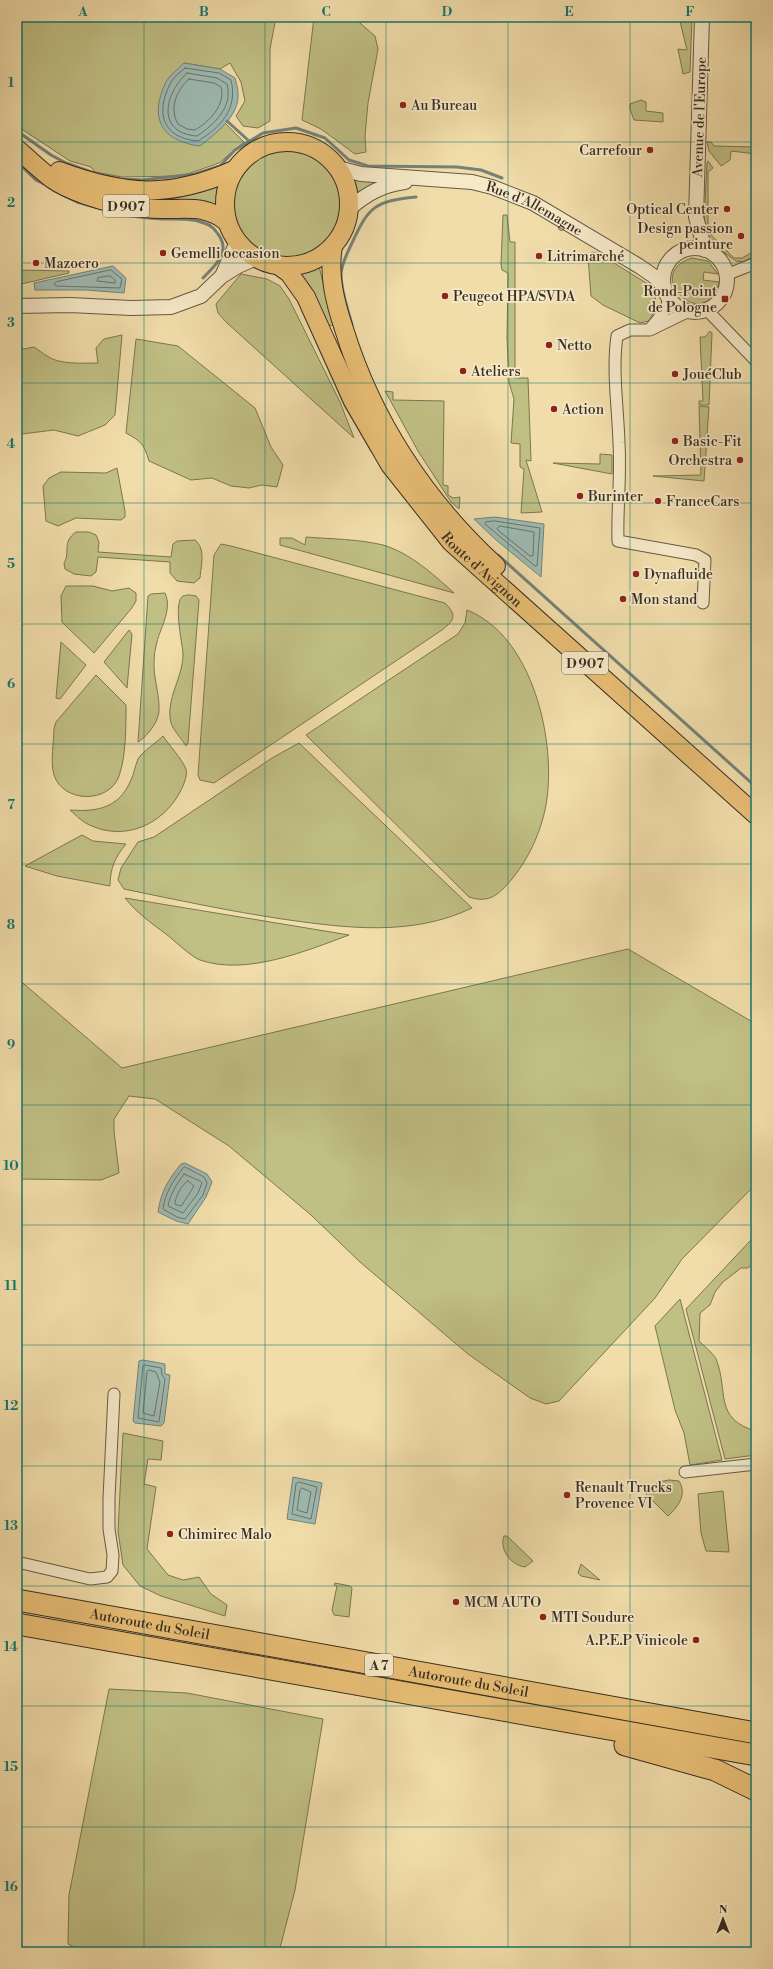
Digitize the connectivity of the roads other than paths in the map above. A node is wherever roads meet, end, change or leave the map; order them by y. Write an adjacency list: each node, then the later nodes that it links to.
1 (702, 17): 8 (street, Avenue de l'Europe)
2 (17, 149): 3 (main road, D 907)
3 (33, 162): 5 (main road, D 907); 9 (main road, D 907)
4 (338, 168): 5 (main road, D 907); 6 (street, Rue d'Allemagne); 7 (main road, D 907)
5 (234, 170): 9 (main road, D 907)
6 (419, 179): 7 (street, Rue d'Allemagne); 18 (street, Rue d'Allemagne)
7 (349, 209): 11 (main road, D 907)
8 (696, 217): 12 (street, Avenue de l'Europe); 13 (street, Avenue de l'Europe)
9 (227, 222): 10 (main road, D 907)
10 (237, 242): 14 (main road, D 907); 20 (street)
11 (333, 246): 17 (main road, D 907); 28 (main road, Route d'Avignon / D 907)
12 (684, 250): 13 (street); 16 (street)
13 (705, 250): 19 (street)
14 (256, 258): 17 (main road, D 907); 20 (street)
15 (756, 263): 19 (street)
16 (666, 264): 18 (street); 21 (street)
17 (279, 266): 29 (main road, Route d'Avignon / D 907)
18 (639, 266): 21 (street, Rue d'Allemagne)
19 (726, 275): 23 (street)
20 (222, 276): 22 (street)
21 (667, 293): 24 (street); 25 (street)
22 (17, 306)
23 (706, 310): 24 (street); 26 (street)
24 (690, 311): 25 (street)
25 (650, 330): 27 (street)
26 (756, 361)
27 (703, 603)
28 (756, 800)
29 (756, 815)
30 (114, 1394): 33 (street)
31 (756, 1464): 32 (street)
32 (685, 1472)
33 (17, 1562)
34 (17, 1600): 37 (highway, Autoroute du Soleil / A 7)
35 (17, 1624): 36 (highway, Autoroute du Soleil / A 7)
36 (549, 1720): 38 (highway, Autoroute du Soleil / A 7); 39 (highway)
37 (751, 1731)
38 (756, 1756)
39 (756, 1790)

